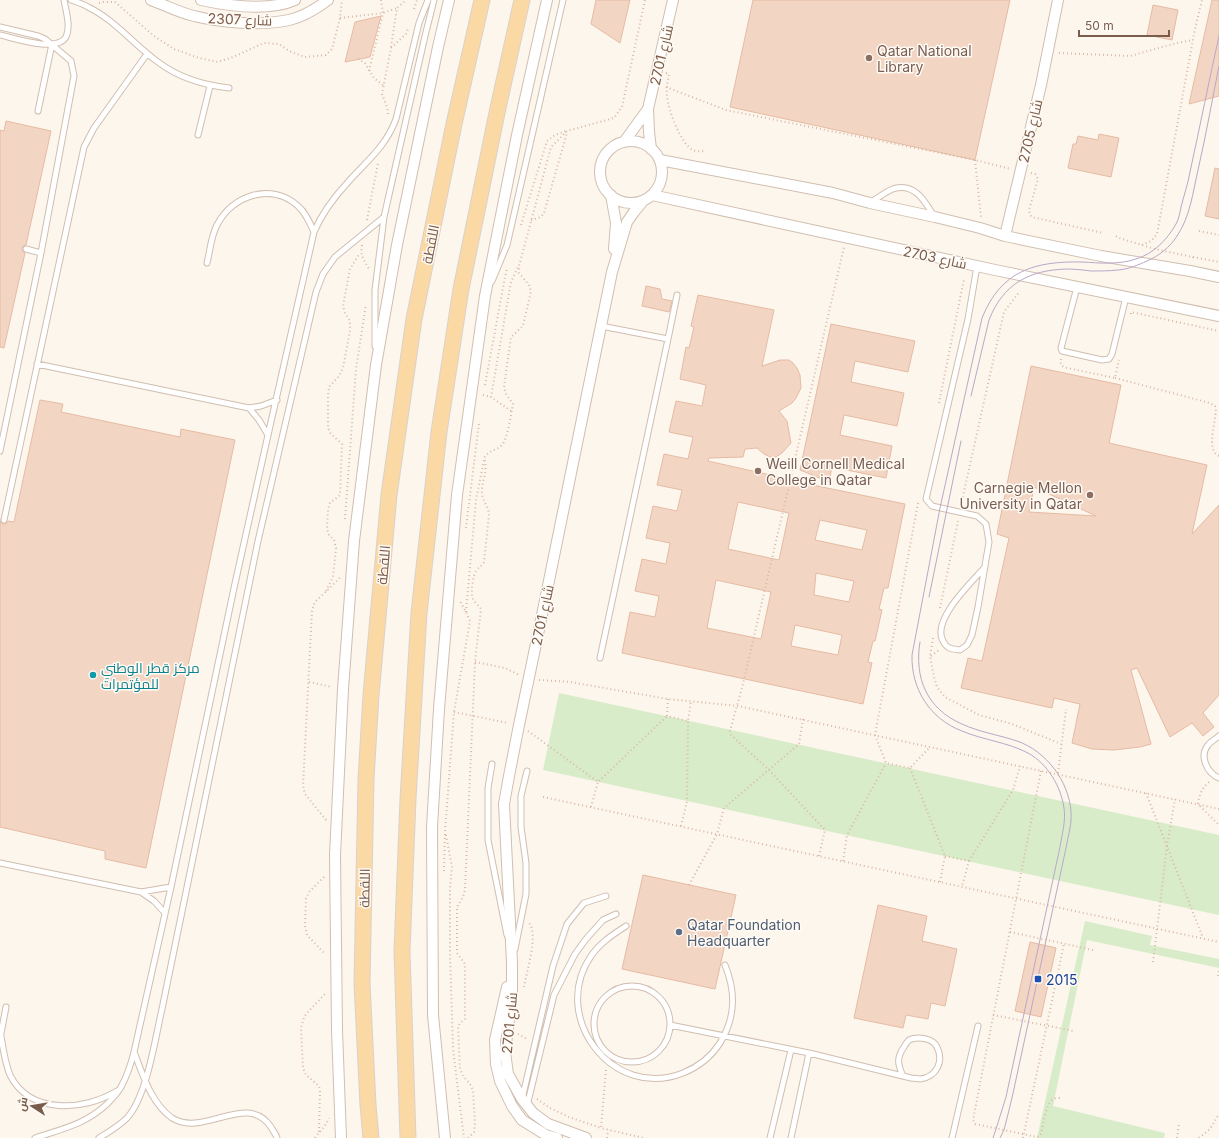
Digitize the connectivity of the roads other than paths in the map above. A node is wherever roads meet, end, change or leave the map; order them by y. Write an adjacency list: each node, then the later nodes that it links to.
1 (64, 0): 18 (lane)
2 (71, 0): 19 (lane)
3 (151, 0): 6 (street, شارع 2307)
4 (201, 0): 5 (street, شارع 2307)
5 (294, 0)
6 (328, 0)
7 (428, 0): 24 (lane)
8 (434, 0): 25 (lane)
9 (449, 0): 52 (street, اللقطة)
10 (482, 0): 87 (main road, اللقطة)
11 (522, 0): 94 (main road)
12 (547, 0): 46 (street)
13 (563, 0): 46 (lane)
14 (673, 0): 22 (street, شارع 2701)
15 (1058, 0): 37 (street, شارع 2705)
16 (0, 27): 18 (lane)
17 (0, 35): 18 (lane)
18 (52, 44): 23 (lane); 39 (lane)
19 (147, 54): 20 (lane); 51 (lane)
20 (210, 86): 21 (lane); 26 (lane)
21 (229, 88)
22 (648, 109): 27 (street, شارع 2701); 28 (street, شارع 2701)
23 (38, 111)
24 (396, 119): 25 (lane); 36 (lane)
25 (406, 121): 34 (lane)
26 (198, 135)
27 (624, 142): 28 (street); 30 (street)
28 (651, 149): 29 (street)
29 (660, 160): 31 (street); 33 (street)
30 (611, 195): 32 (street); 42 (street, شارع 2701)
31 (652, 195): 32 (street); 41 (street, شارع 2703)
32 (643, 201): 42 (street, شارع 2701)
33 (870, 203): 35 (street); 35 (lane)
34 (384, 217): 52 (lane); 84 (lane)
35 (935, 217): 37 (street)
36 (314, 232): 40 (lane); 53 (lane)
37 (1005, 236): 43 (street)
38 (26, 249): 39 (lane)
39 (41, 253): 56 (lane)
40 (207, 264)
41 (977, 266): 44 (street, شارع 2703); 58 (lane)
42 (612, 272): 49 (street, شارع 2701)
43 (1219, 277)
44 (1077, 287): 47 (street, شارع 2703); 47 (lane)
45 (677, 295): 50 (lane)
46 (486, 296): 95 (street)
47 (1126, 296): 48 (street, شارع 2703)
48 (1219, 316)
49 (601, 326): 50 (lane); 71 (street, شارع 2701)
50 (668, 339): 59 (lane)
51 (37, 364): 54 (lane); 57 (lane)
52 (376, 365): 91 (street, اللقطة)
53 (277, 400): 54 (lane); 55 (lane)
54 (249, 408): 55 (lane)
55 (268, 435): 65 (lane)
56 (0, 451)
57 (4, 520)
58 (985, 567): 58 (lane)
59 (600, 658)
60 (1219, 736): 63 (lane)
61 (492, 764): 71 (lane)
62 (527, 771): 71 (lane)
63 (1218, 777)
64 (0, 863): 66 (lane)
65 (172, 887): 66 (lane); 68 (lane)
66 (141, 892): 68 (lane)
67 (606, 896): 86 (lane)
68 (165, 913): 79 (lane)
69 (616, 914): 86 (lane)
70 (626, 926): 82 (lane)
71 (512, 962): 86 (street, شارع 2701); 96 (street, شارع 2701)
72 (725, 965): 76 (lane)
73 (6, 1007): 77 (lane)
74 (670, 1025): 76 (lane); 81 (lane); 81 (lane)
75 (978, 1026): 100 (lane)
76 (724, 1036): 78 (lane); 82 (lane)
77 (0, 1038): 85 (lane)
78 (791, 1050): 80 (lane); 98 (lane)
79 (134, 1052): 84 (lane); 85 (lane)
80 (808, 1053): 83 (lane); 99 (lane)
81 (611, 1056): 82 (lane)
82 (607, 1061)
83 (903, 1076): 83 (lane)
84 (146, 1081): 88 (lane); 90 (lane)
85 (121, 1088): 89 (lane)
86 (527, 1100): 97 (street, شارع 2701)
87 (368, 1105): 92 (main road); 93 (main road, اللقطة)
88 (277, 1137)
89 (35, 1138)
90 (99, 1138)
91 (341, 1138)
92 (363, 1138)
93 (371, 1138)
94 (408, 1138)
95 (445, 1138)
96 (557, 1138)
97 (586, 1138)
98 (770, 1138)
99 (791, 1138)
100 (952, 1138)

